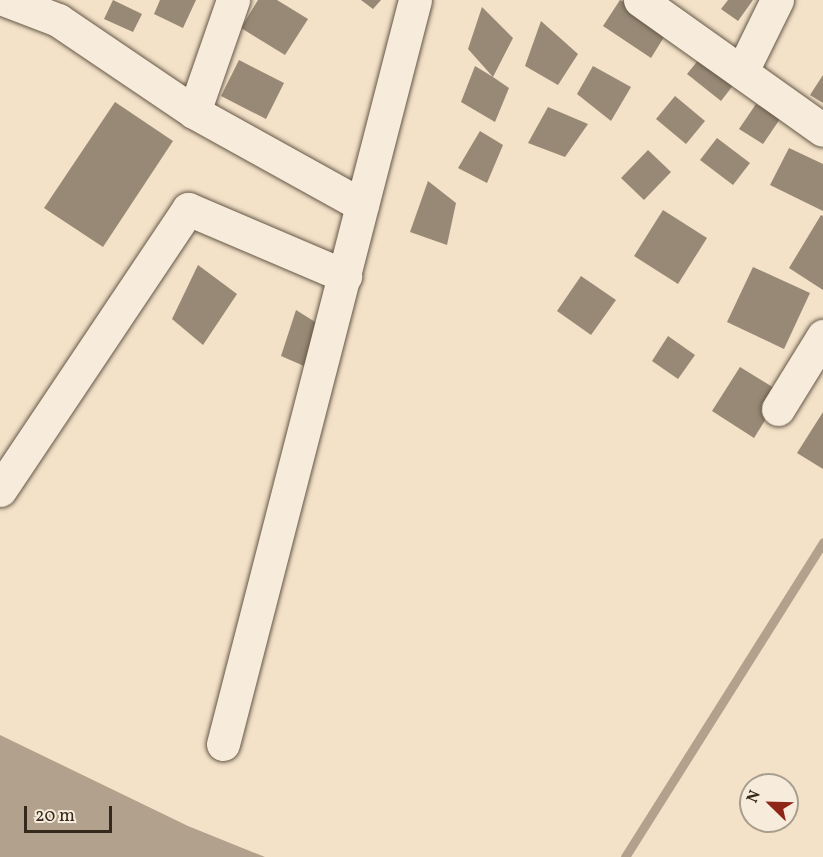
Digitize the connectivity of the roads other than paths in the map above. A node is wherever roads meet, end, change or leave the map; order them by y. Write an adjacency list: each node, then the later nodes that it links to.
1 (6, 0): 6 (street)
2 (233, 0): 8 (street)
3 (414, 0): 10 (street)
4 (640, 0): 7 (street)
5 (777, 0): 7 (street)
6 (62, 10): 8 (street)
7 (743, 69): 9 (street)
8 (194, 112): 10 (street)
9 (823, 130)
10 (362, 205): 11 (street)
11 (345, 276): 14 (street); 15 (street)
12 (823, 336): 13 (street)
13 (778, 409)
14 (0, 490)
15 (223, 744)

